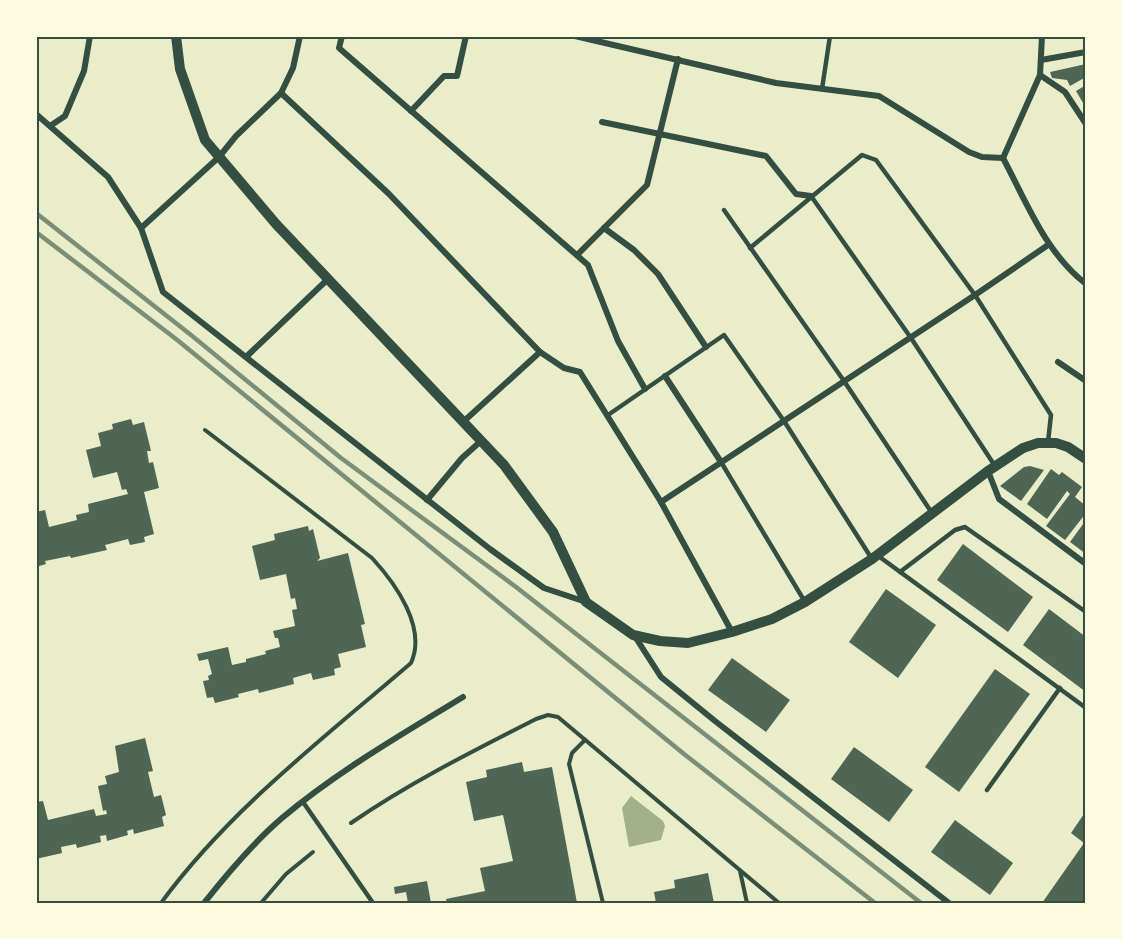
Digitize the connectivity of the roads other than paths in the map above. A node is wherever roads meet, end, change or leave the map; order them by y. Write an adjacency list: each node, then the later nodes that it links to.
1 (90, 36): 19 (street)
2 (176, 36): 21 (street)
3 (300, 36): 14 (street)
4 (342, 36): 15 (street)
5 (466, 36): 15 (street)
6 (574, 36): 10 (street)
7 (830, 36): 13 (lane)
8 (1042, 36): 11 (street)
9 (1086, 52): 11 (street)
10 (678, 59): 13 (street); 20 (street)
11 (1041, 60): 12 (street)
12 (1040, 75): 18 (street); 22 (street)
13 (822, 89): 22 (street)
14 (281, 93): 21 (street); 35 (street)
15 (411, 111): 29 (street)
16 (36, 114): 19 (street)
17 (602, 122): 20 (street)
18 (1086, 124)
19 (50, 126): 25 (street)
20 (660, 134): 23 (street); 26 (street)
21 (219, 157): 25 (street); 30 (street)
22 (1003, 158): 27 (street)
23 (811, 196): 28 (lane); 32 (lane); 33 (lane)
24 (724, 210): 28 (lane)
25 (141, 228): 36 (street)
26 (604, 228): 29 (street); 34 (street)
27 (1048, 245): 31 (street); 32 (street)
28 (750, 248): 39 (lane)
29 (577, 255): 41 (street)
30 (328, 279): 36 (street); 44 (street)
31 (1086, 284)
32 (975, 295): 33 (street); 46 (lane)
33 (911, 338): 39 (street); 49 (lane)
34 (706, 347): 38 (lane); 43 (lane)
35 (540, 352): 42 (street); 44 (street)
36 (246, 357): 50 (street)
37 (1058, 362): 40 (street)
38 (665, 376): 41 (lane); 48 (street)
39 (844, 381): 43 (street); 52 (lane)
40 (1086, 381)
41 (645, 389): 42 (lane)
42 (608, 415): 51 (street)
43 (784, 421): 48 (street); 53 (lane)
44 (464, 422): 45 (street)
45 (481, 441): 50 (street); 56 (street)
46 (1048, 442): 47 (street); 49 (street)
47 (1086, 459)
48 (721, 462): 51 (street); 57 (lane)
49 (991, 469): 52 (street); 54 (street)
50 (427, 500): 56 (street)
51 (661, 502): 59 (street)
52 (932, 513): 53 (street)
53 (874, 557): 55 (lane); 57 (street)
54 (1086, 564)
55 (900, 572): 58 (lane); 61 (lane)
56 (586, 602): 60 (street)
57 (805, 602): 59 (street)
58 (1086, 612)
59 (732, 632): 60 (street)
60 (633, 635): 68 (street)
61 (1060, 688): 63 (lane); 64 (lane)
62 (463, 698): 65 (street)
63 (1086, 708)
64 (987, 789)
65 (303, 802): 66 (street); 67 (lane)
66 (204, 903)
67 (374, 903)
68 (949, 903)

